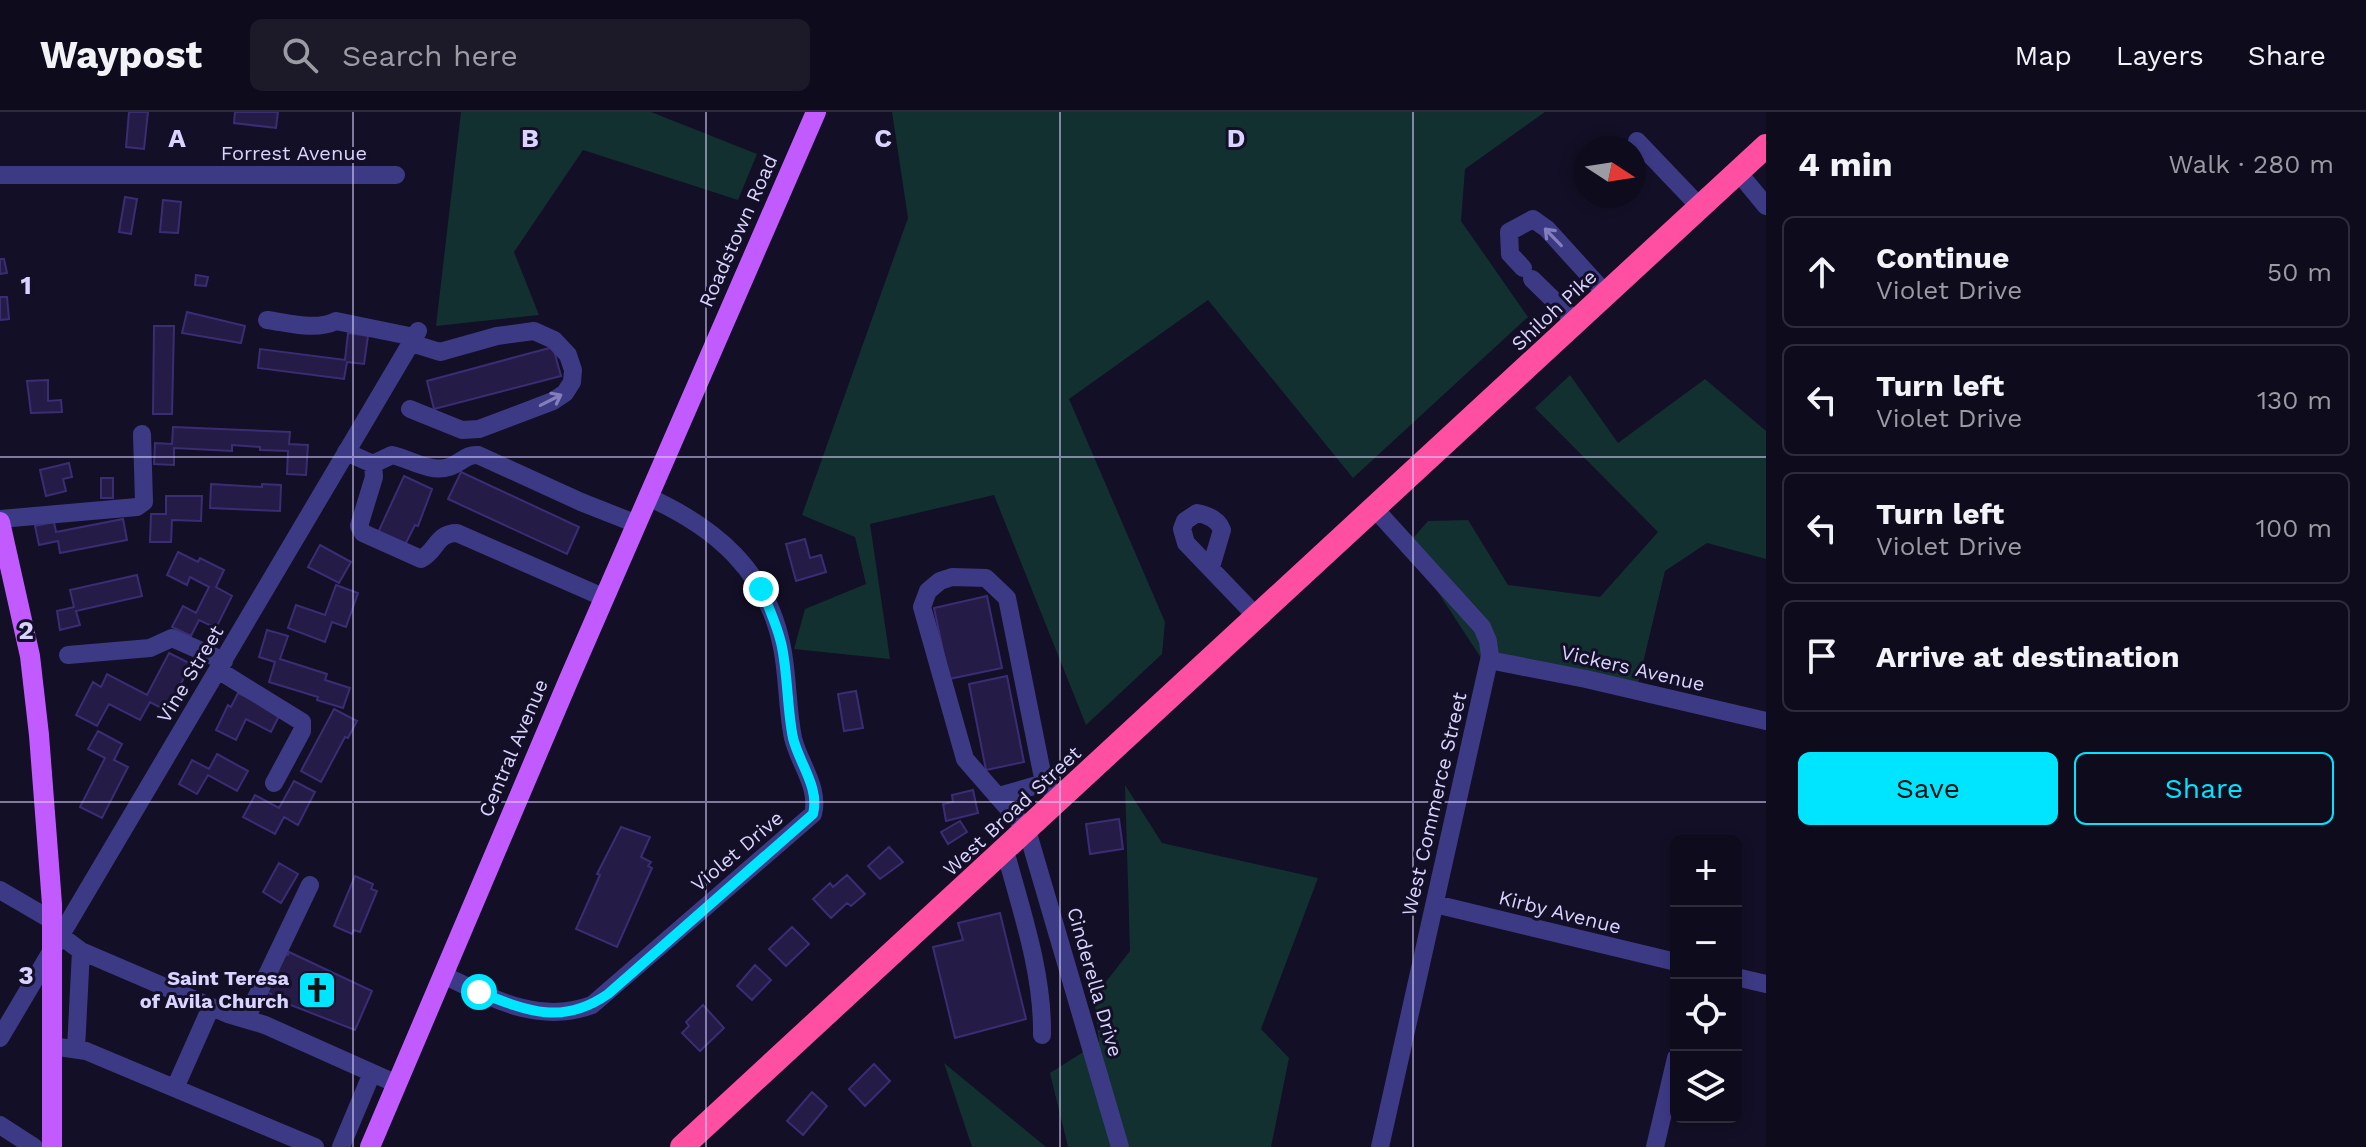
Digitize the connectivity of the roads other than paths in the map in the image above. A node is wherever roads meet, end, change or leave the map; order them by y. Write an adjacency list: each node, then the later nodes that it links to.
1 (816, 112): 13 (main road, Roadstown Road)
2 (1766, 146): 4 (highway, Shiloh Pike)
3 (1646, 150): 8 (street)
4 (1738, 172): 7 (street); 8 (highway, Shiloh Pike)
5 (0, 175): 6 (street, Forrest Avenue)
6 (396, 175)
7 (1766, 206)
8 (1700, 207): 9 (highway, Shiloh Pike)
9 (1606, 294): 11 (highway, Shiloh Pike); 11 (street, one-way to 11)
10 (267, 320): 12 (street)
11 (1576, 322): 21 (highway, Shiloh Pike)
12 (414, 337): 15 (street, one-way to 12); 17 (street, Vine Street)
13 (704, 370): 20 (main road, Central Avenue)
14 (410, 409): 15 (street)
15 (479, 429): 18 (street)
16 (142, 434): 22 (street)
17 (346, 452): 19 (street); 29 (street, Vine Street)
18 (478, 455): 19 (street); 23 (street)
19 (373, 464): 25 (street)
20 (648, 497): 23 (main road, Central Avenue); 42 (street, Violet Drive)
21 (1375, 509): 26 (highway, West Broad Street); 28 (street, West Commerce Street)
22 (0, 520): 39 (main road)
23 (637, 524): 25 (main road, Central Avenue)
24 (1211, 567): 26 (street)
25 (605, 598): 42 (main road, Central Avenue)
26 (1257, 617): 32 (highway, West Broad Street)
27 (68, 655): 29 (street)
28 (1489, 660): 30 (street, Vickers Avenue); 38 (street, West Commerce Street)
29 (221, 666): 31 (street); 39 (street, Vine Street)
30 (1766, 721)
31 (274, 783)
32 (1052, 792): 33 (street); 33 (street); 34 (highway, West Broad Street)
33 (999, 796): 34 (street)
34 (1027, 830): 35 (highway, West Broad Street); 62 (street, Cinderella Drive)
35 (1005, 850): 47 (street); 61 (highway, West Broad Street)
36 (310, 885): 46 (street)
37 (0, 890): 39 (street)
38 (1435, 904): 41 (street, Kirby Avenue); 63 (street, West Commerce Street)
39 (56, 935): 40 (street); 48 (street, Vine Street); 49 (main road)
40 (81, 951): 45 (street); 50 (street)
41 (1670, 961)
42 (443, 975): 53 (main road, Central Avenue)
43 (1742, 978): 44 (street)
44 (1766, 984)
45 (211, 1007): 46 (street); 54 (street)
46 (246, 1019): 51 (street)
47 (1042, 1035)
48 (0, 1038)
49 (52, 1046): 50 (street); 57 (main road)
50 (76, 1049): 54 (street)
51 (372, 1073): 53 (street); 59 (street)
52 (1670, 1083): 64 (street)
53 (397, 1084): 60 (main road, Central Avenue)
54 (175, 1088): 58 (street)
55 (0, 1125): 56 (street)
56 (34, 1147)
57 (52, 1147)
58 (315, 1147)
59 (341, 1147)
60 (370, 1147)
61 (682, 1147)
62 (1120, 1147)
63 (1380, 1147)
64 (1655, 1147)

